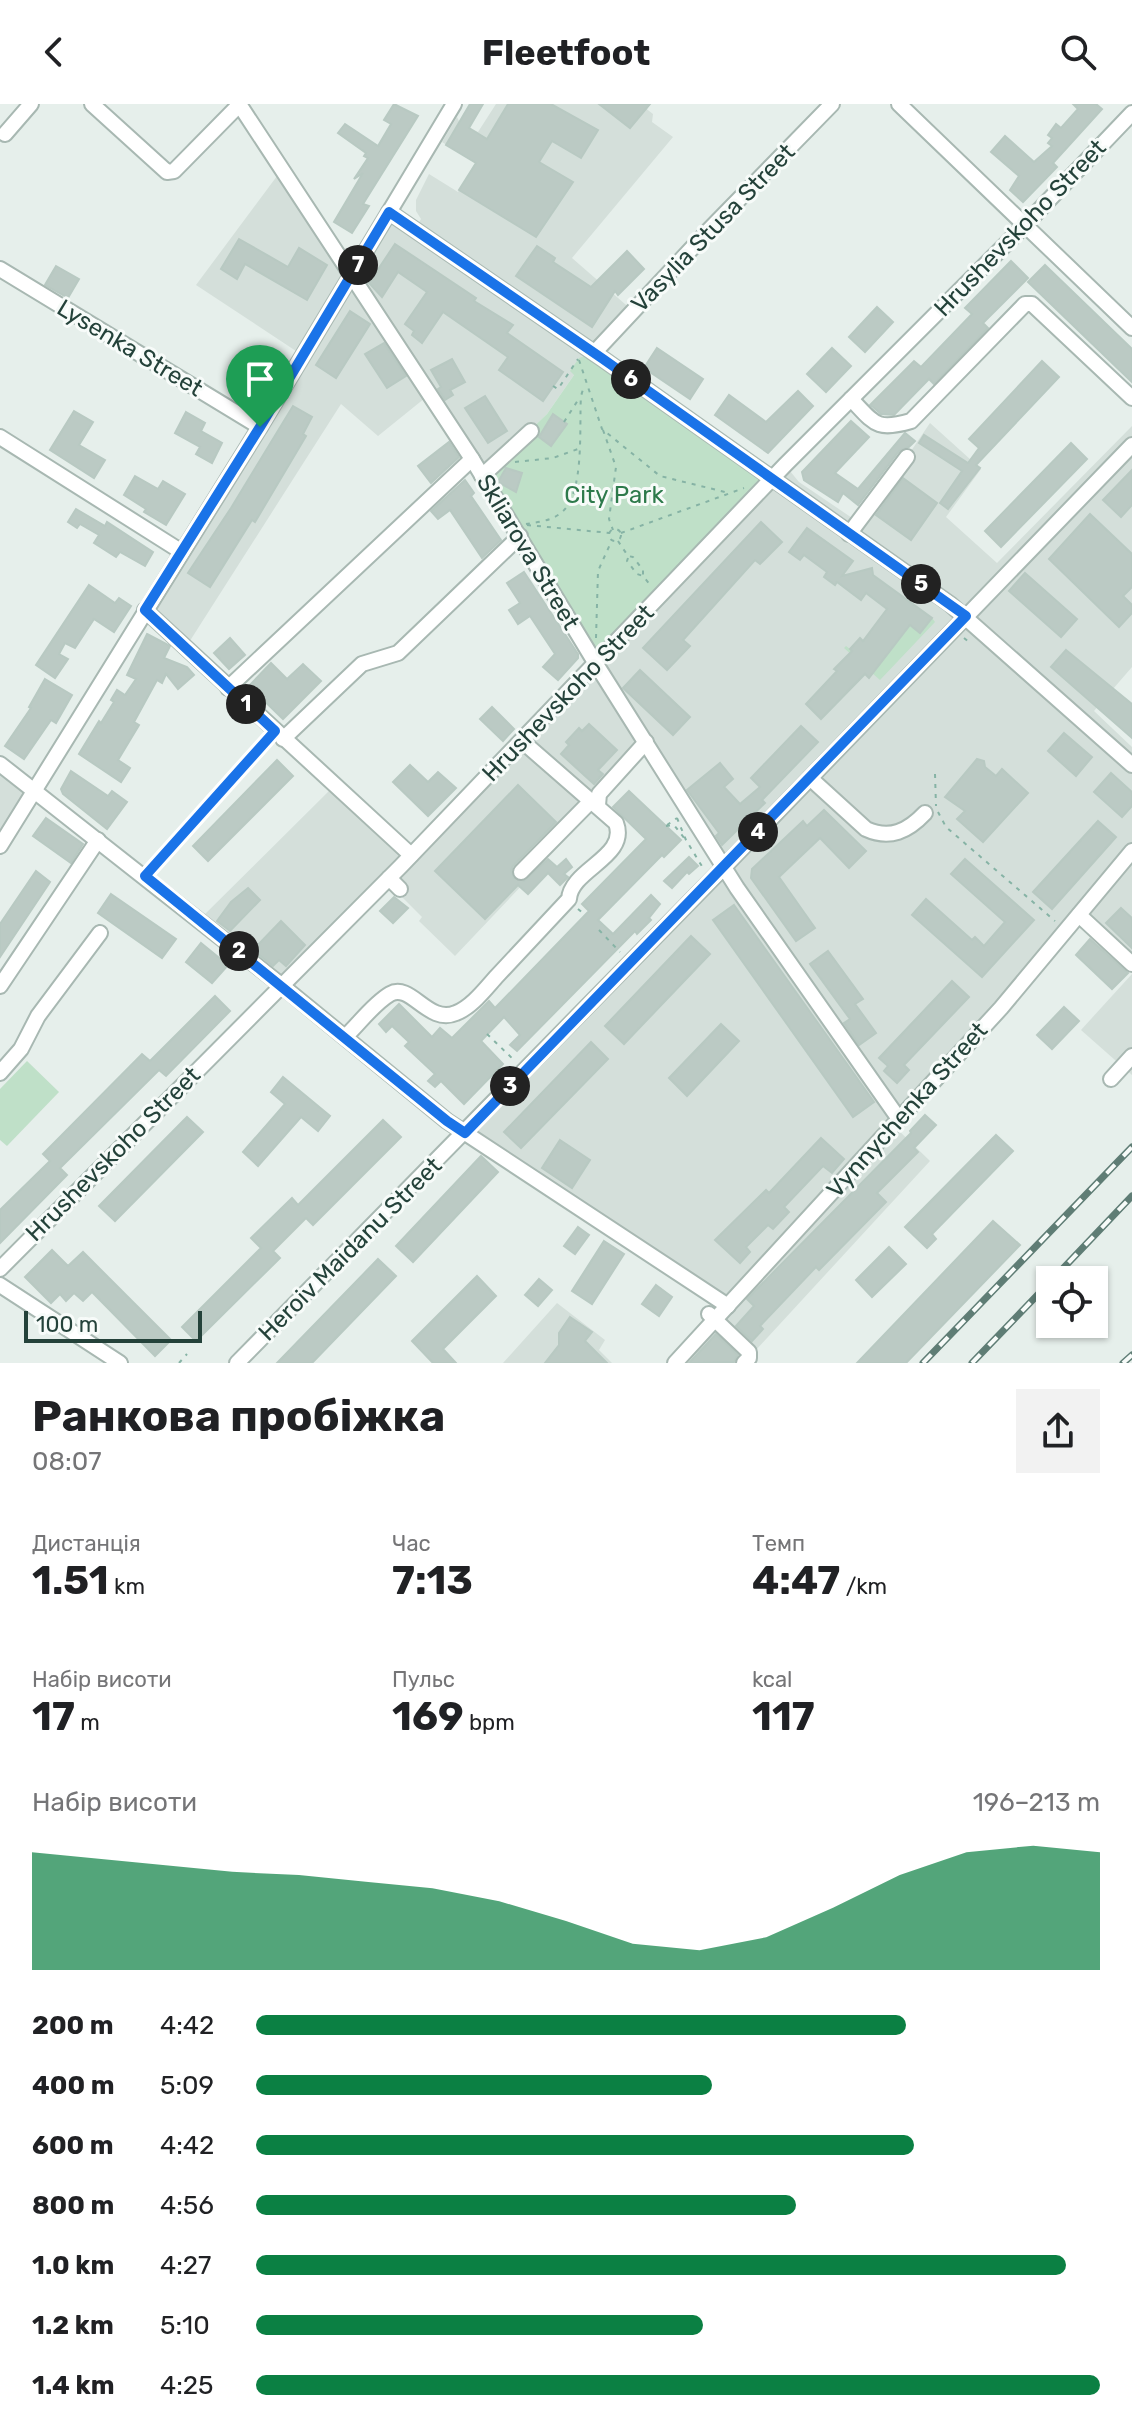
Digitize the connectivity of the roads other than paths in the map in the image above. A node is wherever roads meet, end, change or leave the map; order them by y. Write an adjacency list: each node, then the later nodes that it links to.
1 (31, 104): 9 (street)
2 (92, 104): 6 (street)
3 (454, 104): 10 (street)
4 (809, 104): 7 (street)
5 (899, 104): 11 (street)
6 (243, 106): 13 (street, Skliarova Street)
7 (827, 109): 15 (street, Vasylia Stusa Street)
8 (1132, 113): 11 (street, Hrushevskoho Street)
9 (5, 134)
10 (389, 212): 13 (street); 15 (street)
11 (1024, 226): 14 (street); 17 (street, Hrushevskoho Street)
12 (0, 269): 18 (street, Lysenka Street)
13 (350, 277): 18 (street); 23 (street, Skliarova Street)
14 (1132, 328)
15 (594, 353): 25 (street)
16 (1132, 398): 17 (street)
17 (851, 399): 25 (street, Hrushevskoho Street)
18 (260, 427): 28 (street)
19 (531, 431): 24 (street)
20 (0, 437): 28 (street)
21 (1132, 445): 30 (street, Heroiv Maidanu Street)
22 (907, 457): 26 (street)
23 (472, 459): 24 (street, Skliarova Street); 32 (street)
24 (482, 476): 27 (street, Skliarova Street)
25 (772, 479): 26 (street); 31 (street, Hrushevskoho Street)
26 (849, 534): 30 (street)
27 (520, 536): 31 (street, Skliarova Street); 33 (street)
28 (182, 552): 29 (street)
29 (145, 610): 32 (street); 39 (street)
30 (966, 616): 37 (street); 38 (street, Heroiv Maidanu Street)
31 (596, 664): 34 (street, Hrushevskoho Street); 35 (street, Skliarova Street)
32 (228, 688): 33 (street)
33 (279, 735): 45 (street)
34 (522, 741): 40 (street); 45 (street, Hrushevskoho Street)
35 (646, 742): 40 (street); 46 (street, Skliarova Street)
36 (0, 764): 39 (street)
37 (1132, 765)
38 (810, 778): 41 (street); 46 (street, Heroiv Maidanu Street)
39 (36, 791): 42 (street); 43 (street)
40 (594, 803): 47 (street); 55 (street)
41 (925, 813)
42 (98, 840): 53 (street); 54 (street)
43 (0, 846)
44 (1132, 851): 50 (street, Vynnychenka Street)
45 (411, 855): 48 (street, Hrushevskoho Street)
46 (725, 866): 59 (street, Skliarova Street); 60 (street, Heroiv Maidanu Street)
47 (521, 872)
48 (389, 878): 49 (street); 53 (street, Hrushevskoho Street)
49 (400, 889)
50 (1079, 915): 52 (street); 59 (street, Vynnychenka Street)
51 (100, 933): 57 (street)
52 (1132, 964)
53 (281, 985): 55 (street); 61 (street, Hrushevskoho Street)
54 (0, 986)
55 (345, 1037): 60 (street)
56 (1132, 1056): 58 (street)
57 (0, 1073)
58 (1111, 1079)
59 (899, 1119): 63 (street, Vynnychenka Street)
60 (465, 1133): 63 (street); 66 (street, Heroiv Maidanu Street)
61 (0, 1269)
62 (0, 1285): 65 (street)
63 (728, 1306): 64 (street, Vynnychenka Street)
64 (712, 1317): 67 (street, Vynnychenka Street); 68 (street)
65 (120, 1363)
66 (237, 1363)
67 (675, 1363)
68 (744, 1363)

